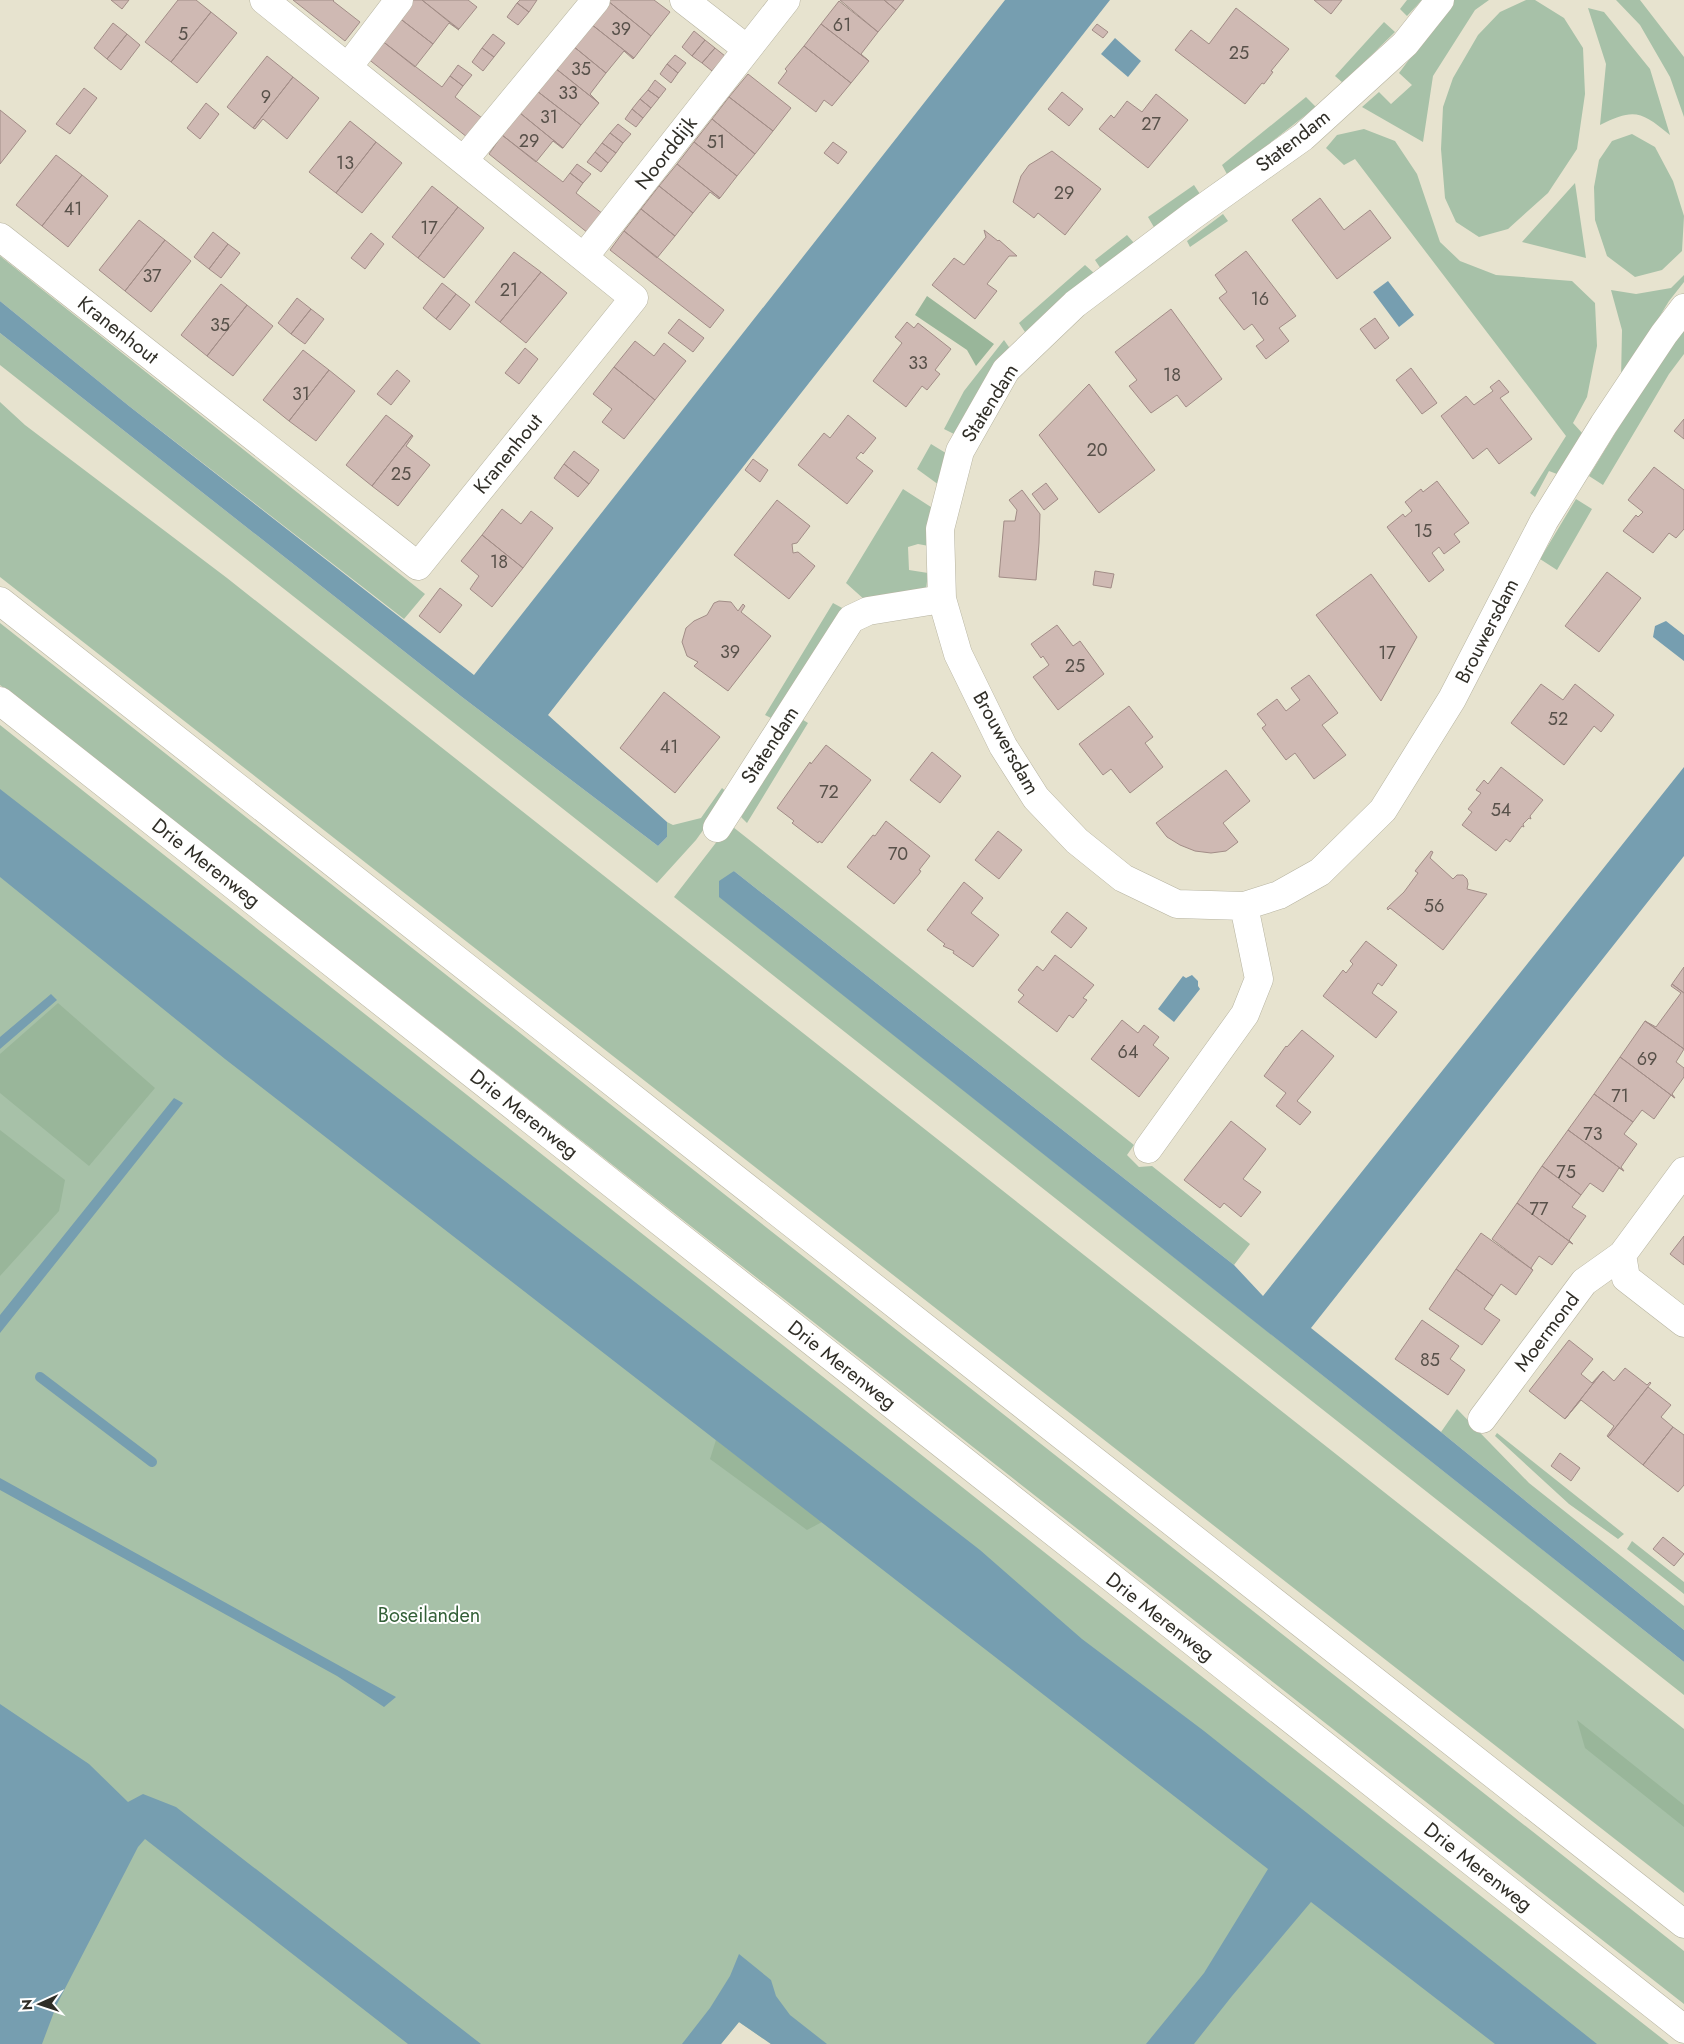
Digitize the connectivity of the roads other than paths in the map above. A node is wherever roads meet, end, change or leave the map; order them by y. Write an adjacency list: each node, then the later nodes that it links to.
1 (264, 0): 8 (main road, Kranenhout)
2 (399, 0): 8 (main road)
3 (596, 0): 9 (main road)
4 (684, 0): 7 (main road)
5 (786, 0): 7 (main road, Noorddijk)
6 (1440, 0): 13 (main road, Statendam)
7 (748, 49): 11 (main road, Noorddijk)
8 (348, 67): 9 (main road, Kranenhout)
9 (464, 160): 11 (main road, Kranenhout)
10 (0, 237): 11 (main road, Kranenhout)
11 (584, 257)
12 (1684, 308): 17 (main road, Brouwersdam)
13 (942, 599): 16 (main road, Statendam); 17 (main road, Brouwersdam)
14 (0, 601): 23 (main road)
15 (0, 701): 24 (main road, Drie Merenweg)
16 (718, 828)
17 (1244, 906): 18 (main road)
18 (1148, 1149)
19 (1684, 1171): 20 (main road, Moermond)
20 (1624, 1266): 21 (main road); 22 (main road, Moermond)
21 (1684, 1323)
22 (1482, 1419)
23 (1684, 1924)
24 (1684, 2030)

